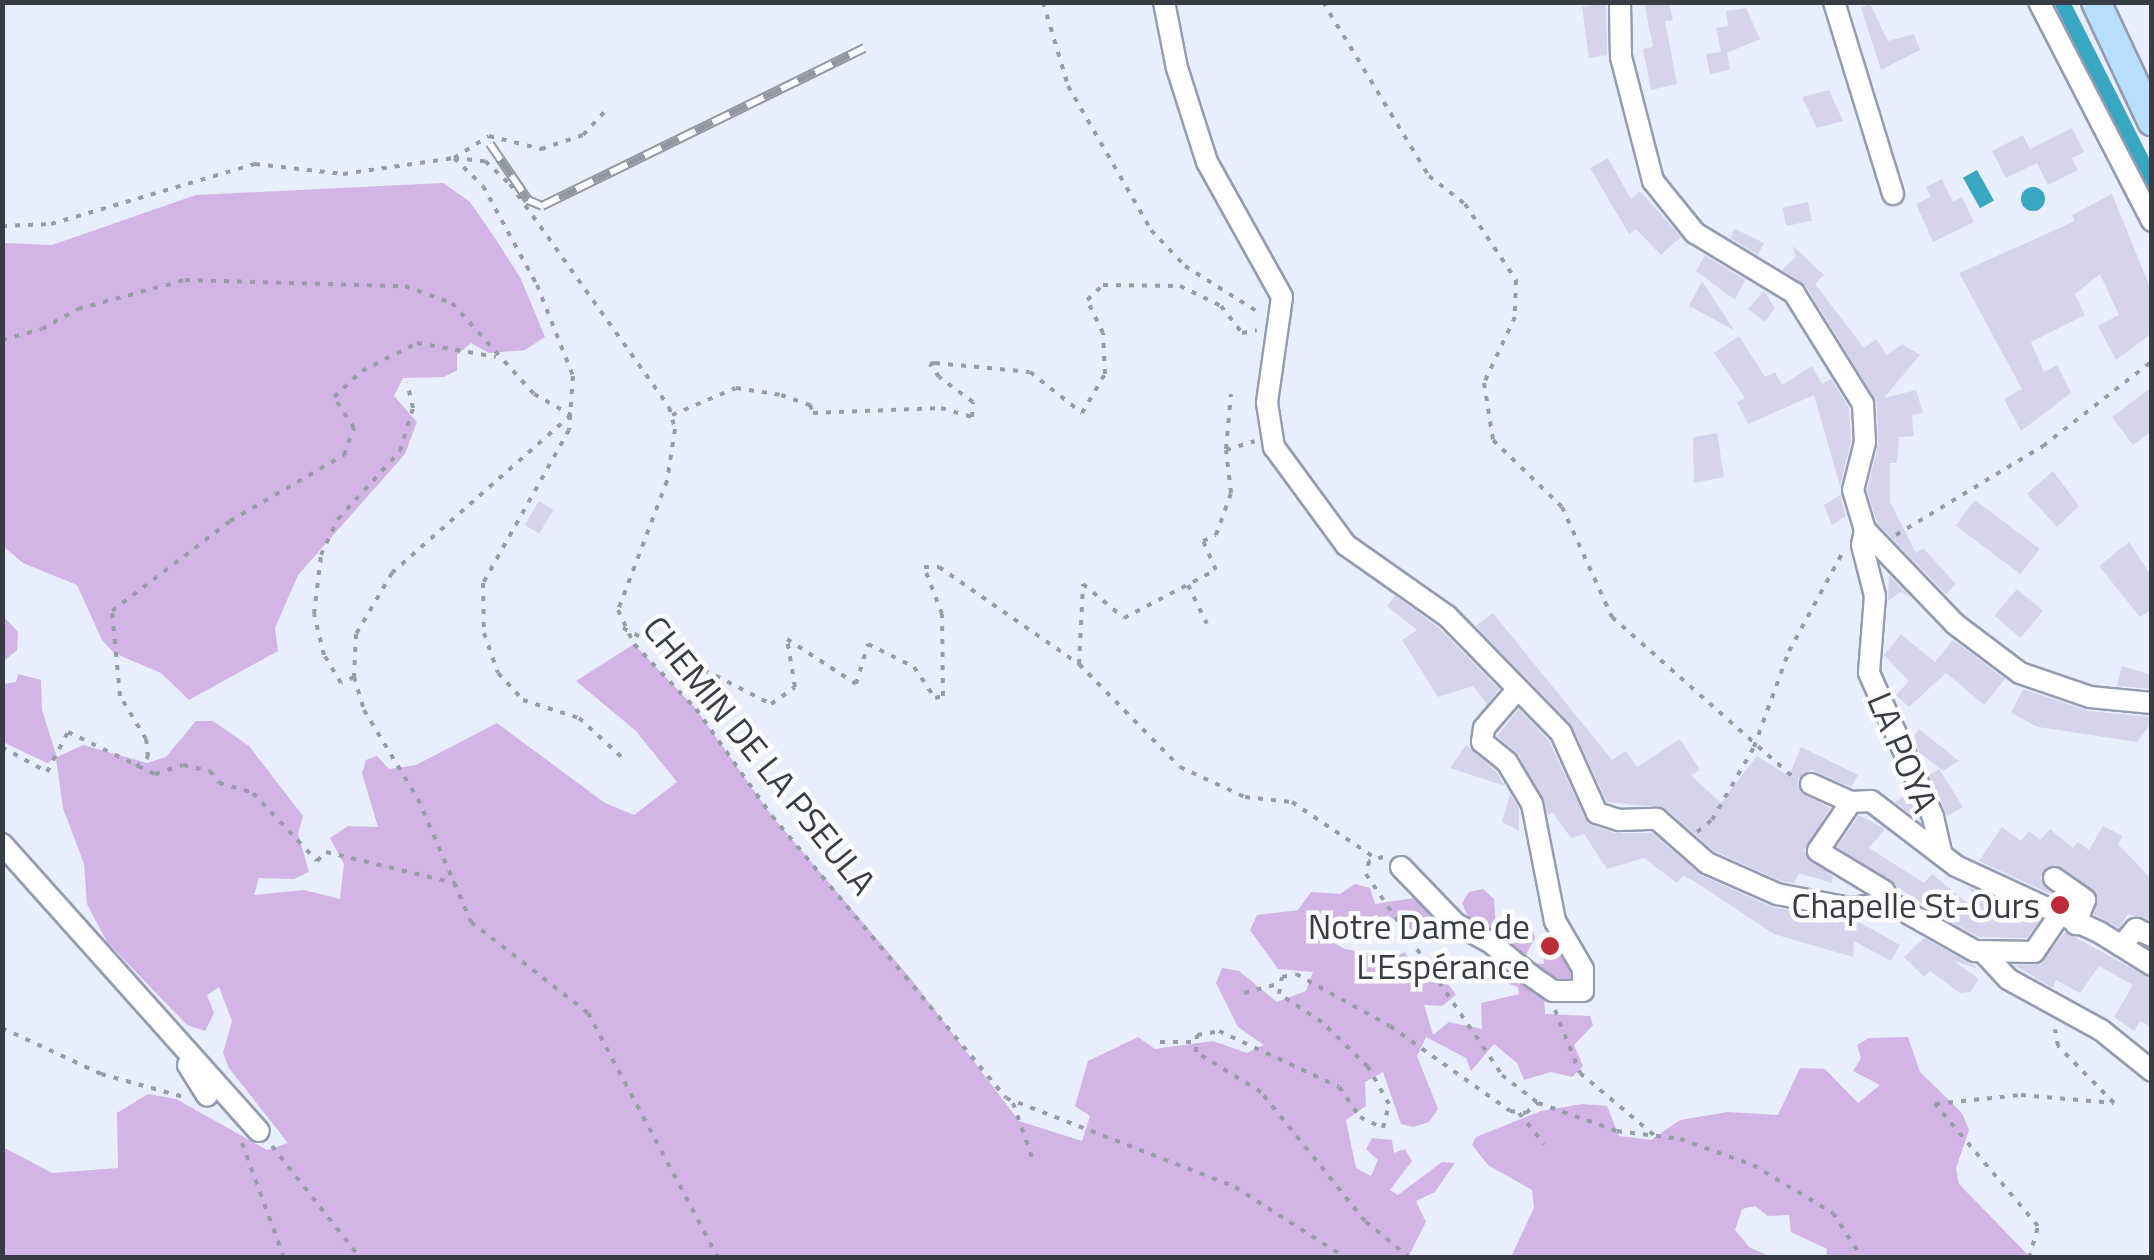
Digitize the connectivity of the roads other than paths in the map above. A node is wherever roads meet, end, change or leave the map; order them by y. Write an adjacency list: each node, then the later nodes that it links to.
1 (1164, 2): 10 (street)
2 (1620, 2): 9 (street, LA POYA)
3 (1834, 2): 7 (street)
4 (2039, 2): 8 (street)
5 (2096, 2): 6 (main road)
6 (2152, 121)
7 (1893, 194)
8 (2152, 220)
9 (1872, 537): 11 (street); 15 (street, LA POYA)
10 (1516, 690): 16 (street); 18 (street)
11 (2152, 703)
12 (1812, 784): 13 (street)
13 (1851, 802): 15 (street); 18 (street)
14 (2, 844): 24 (street)
15 (1942, 856): 19 (street)
16 (1401, 867)
17 (2054, 878): 19 (street)
18 (1890, 903): 22 (street)
19 (2067, 921): 21 (street); 22 (street)
20 (2152, 936): 21 (street)
21 (2121, 946): 23 (street)
22 (1984, 953): 25 (street)
23 (2152, 965)
24 (152, 1012): 26 (street); 27 (street)
25 (2152, 1071)
26 (210, 1100)
27 (259, 1131)

